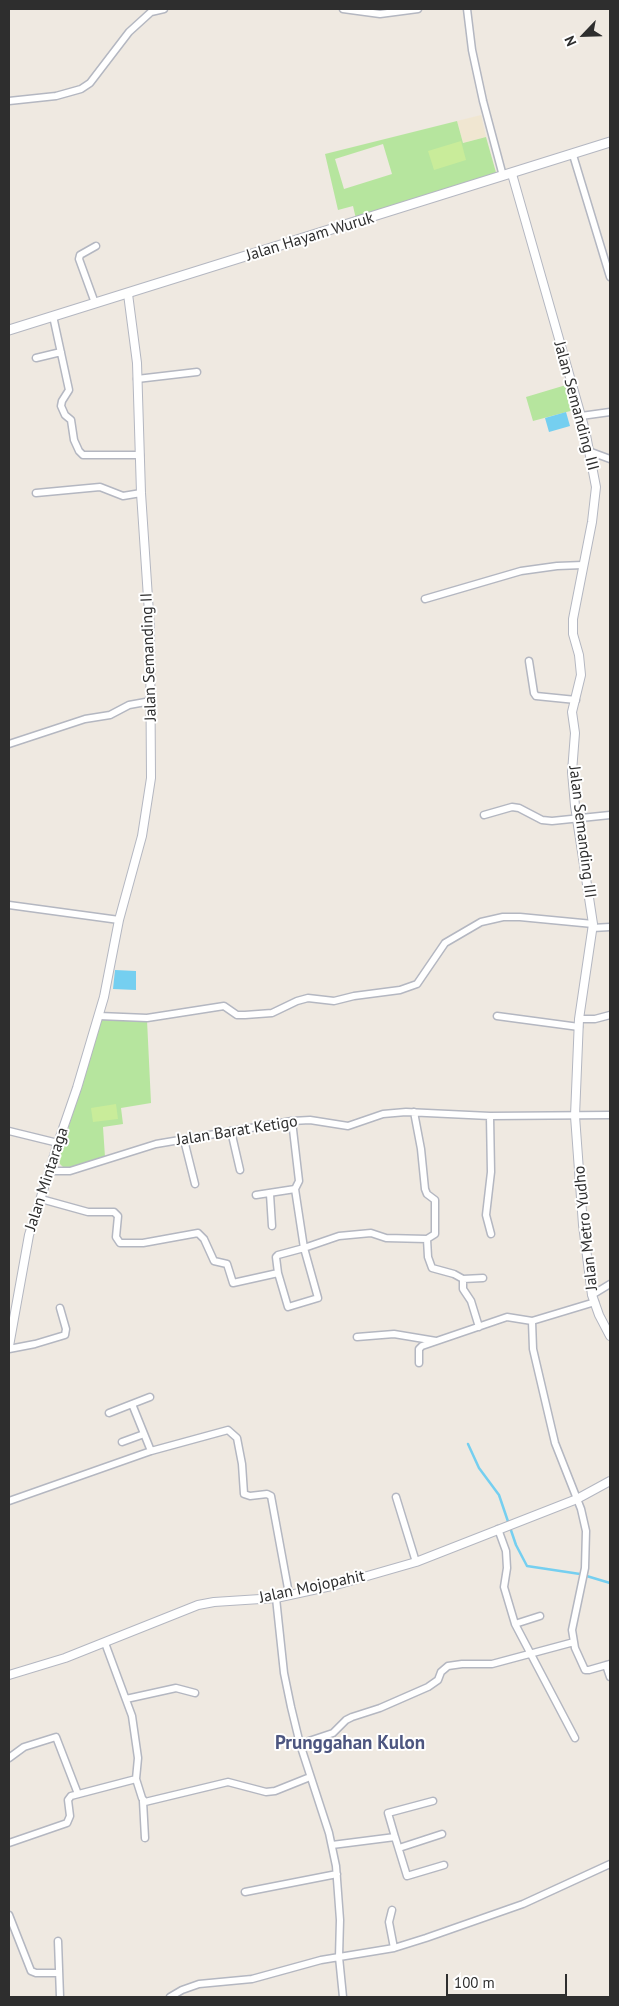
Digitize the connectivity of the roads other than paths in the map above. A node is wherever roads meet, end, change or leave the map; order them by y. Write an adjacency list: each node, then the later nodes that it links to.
1 (164, 9): 5 (street)
2 (343, 9): 3 (street)
3 (418, 9)
4 (467, 9): 9 (street)
5 (151, 10): 6 (street)
6 (9, 101)
7 (610, 142): 8 (main road, Jalan Hayam Wuruk)
8 (573, 154): 9 (main road, Jalan Hayam Wuruk); 11 (street)
9 (507, 175): 12 (main road, Jalan Hayam Wuruk); 21 (street, Jalan Semanding III)
10 (96, 246): 13 (street)
11 (610, 277)
12 (128, 294): 13 (main road, Jalan Hayam Wuruk); 19 (street, Jalan Semanding II)
13 (95, 303): 14 (main road, Jalan Hayam Wuruk)
14 (53, 316): 15 (main road, Jalan Hayam Wuruk); 16 (street)
15 (9, 330)
16 (62, 352): 17 (street); 23 (street)
17 (36, 358)
18 (197, 372): 19 (street)
19 (137, 379): 23 (street, Jalan Semanding II)
20 (610, 412): 21 (street)
21 (581, 416): 22 (street, Jalan Semanding III)
22 (591, 452): 24 (street); 27 (street, Jalan Semanding III)
23 (140, 455): 26 (street, Jalan Semanding II)
24 (610, 459)
25 (36, 492): 26 (street)
26 (141, 493): 31 (street, Jalan Semanding II)
27 (583, 565): 28 (street); 30 (street, Jalan Semanding III)
28 (425, 598)
29 (529, 661): 30 (street)
30 (576, 700): 35 (street, Jalan Semanding III)
31 (151, 701): 32 (street); 37 (street, Jalan Semanding II)
32 (9, 744)
33 (484, 814): 35 (street)
34 (610, 815): 35 (street)
35 (577, 818): 38 (street, Jalan Semanding III)
36 (9, 905): 37 (street)
37 (119, 920): 40 (street, Jalan Semanding II)
38 (592, 926): 39 (street); 40 (street); 43 (street, Jalan Semanding III)
39 (610, 927)
40 (98, 1016): 52 (street, Jalan Mintaraga)
41 (497, 1016): 43 (street)
42 (610, 1016): 43 (street)
43 (579, 1023): 47 (street, Jalan Semanding III)
44 (414, 1112): 46 (street, Jalan Barat Ketigo); 48 (street, Jalan Barat Ketigo); 62 (street)
45 (610, 1115): 47 (street, Jalan Barat Ketigo)
46 (490, 1116): 47 (street, Jalan Barat Ketigo); 61 (street)
47 (575, 1116): 68 (street, Jalan Metro Yudho)
48 (292, 1120): 50 (street, Jalan Barat Ketigo); 56 (street)
49 (9, 1131): 52 (street)
50 (231, 1131): 51 (street, Jalan Barat Ketigo); 53 (street)
51 (184, 1140): 54 (street, Jalan Barat Ketigo); 55 (street)
52 (58, 1143): 54 (street, Jalan Mintaraga)
53 (240, 1170)
54 (50, 1171): 59 (street, Jalan Mintaraga)
55 (195, 1184)
56 (295, 1189): 57 (street); 63 (street)
57 (270, 1194): 58 (street); 60 (street)
58 (256, 1195)
59 (41, 1199): 64 (street); 75 (street, Jalan Mintaraga)
60 (272, 1226)
61 (491, 1234)
62 (427, 1239): 63 (street); 66 (street)
63 (304, 1248): 64 (street); 64 (street)
64 (278, 1273)
65 (483, 1278): 66 (street)
66 (464, 1279): 71 (street)
67 (610, 1284): 68 (street)
68 (593, 1298): 70 (street); 72 (street, Jalan Metro Yudho)
69 (60, 1308): 75 (street)
70 (532, 1320): 71 (street); 85 (street)
71 (479, 1326): 74 (street)
72 (610, 1336)
73 (357, 1337): 74 (street)
74 (438, 1341): 76 (street)
75 (9, 1347)
76 (419, 1363)
77 (150, 1398): 78 (street)
78 (132, 1404): 79 (street); 80 (street)
79 (109, 1413)
80 (144, 1434): 81 (street); 82 (street)
81 (122, 1442)
82 (151, 1451): 86 (street); 89 (street)
83 (610, 1481): 85 (street, Jalan Mojopahit)
84 (396, 1497): 88 (street)
85 (576, 1499): 87 (street, Jalan Mojopahit); 93 (street)
86 (9, 1501)
87 (498, 1529): 88 (street, Jalan Mojopahit); 92 (street)
88 (416, 1562): 89 (street, Jalan Mojopahit)
89 (289, 1594): 90 (street, Jalan Mojopahit)
90 (276, 1598): 94 (street, Jalan Mojopahit); 102 (street)
91 (540, 1616): 92 (street)
92 (515, 1624): 95 (street)
93 (574, 1642): 95 (street); 96 (street)
94 (105, 1643): 97 (street, Jalan Mojopahit); 100 (street)
95 (530, 1654): 101 (street); 102 (street)
96 (608, 1664): 98 (street)
97 (9, 1675)
98 (610, 1677)
99 (195, 1693): 100 (street)
100 (126, 1699): 105 (street)
101 (575, 1738)
102 (300, 1744): 104 (street)
103 (9, 1758): 106 (street)
104 (310, 1777): 107 (street); 113 (street)
105 (136, 1779): 106 (street); 107 (street)
106 (78, 1794): 112 (street)
107 (143, 1801): 111 (street)
108 (433, 1801): 110 (street)
109 (442, 1834): 114 (street)
110 (395, 1837): 113 (street); 114 (street)
111 (145, 1838)
112 (9, 1843)
113 (332, 1845): 117 (street)
114 (398, 1848): 116 (street)
115 (610, 1864): 122 (street)
116 (444, 1865)
117 (337, 1874): 118 (street); 123 (street)
118 (245, 1892)
119 (392, 1910): 122 (street)
120 (9, 1915): 124 (street)
121 (58, 1941): 124 (street)
122 (394, 1948): 123 (street)
123 (339, 1957): 126 (street); 127 (street)
124 (58, 1973): 125 (street)
125 (60, 1997)
126 (170, 1997)
127 (343, 1997)

